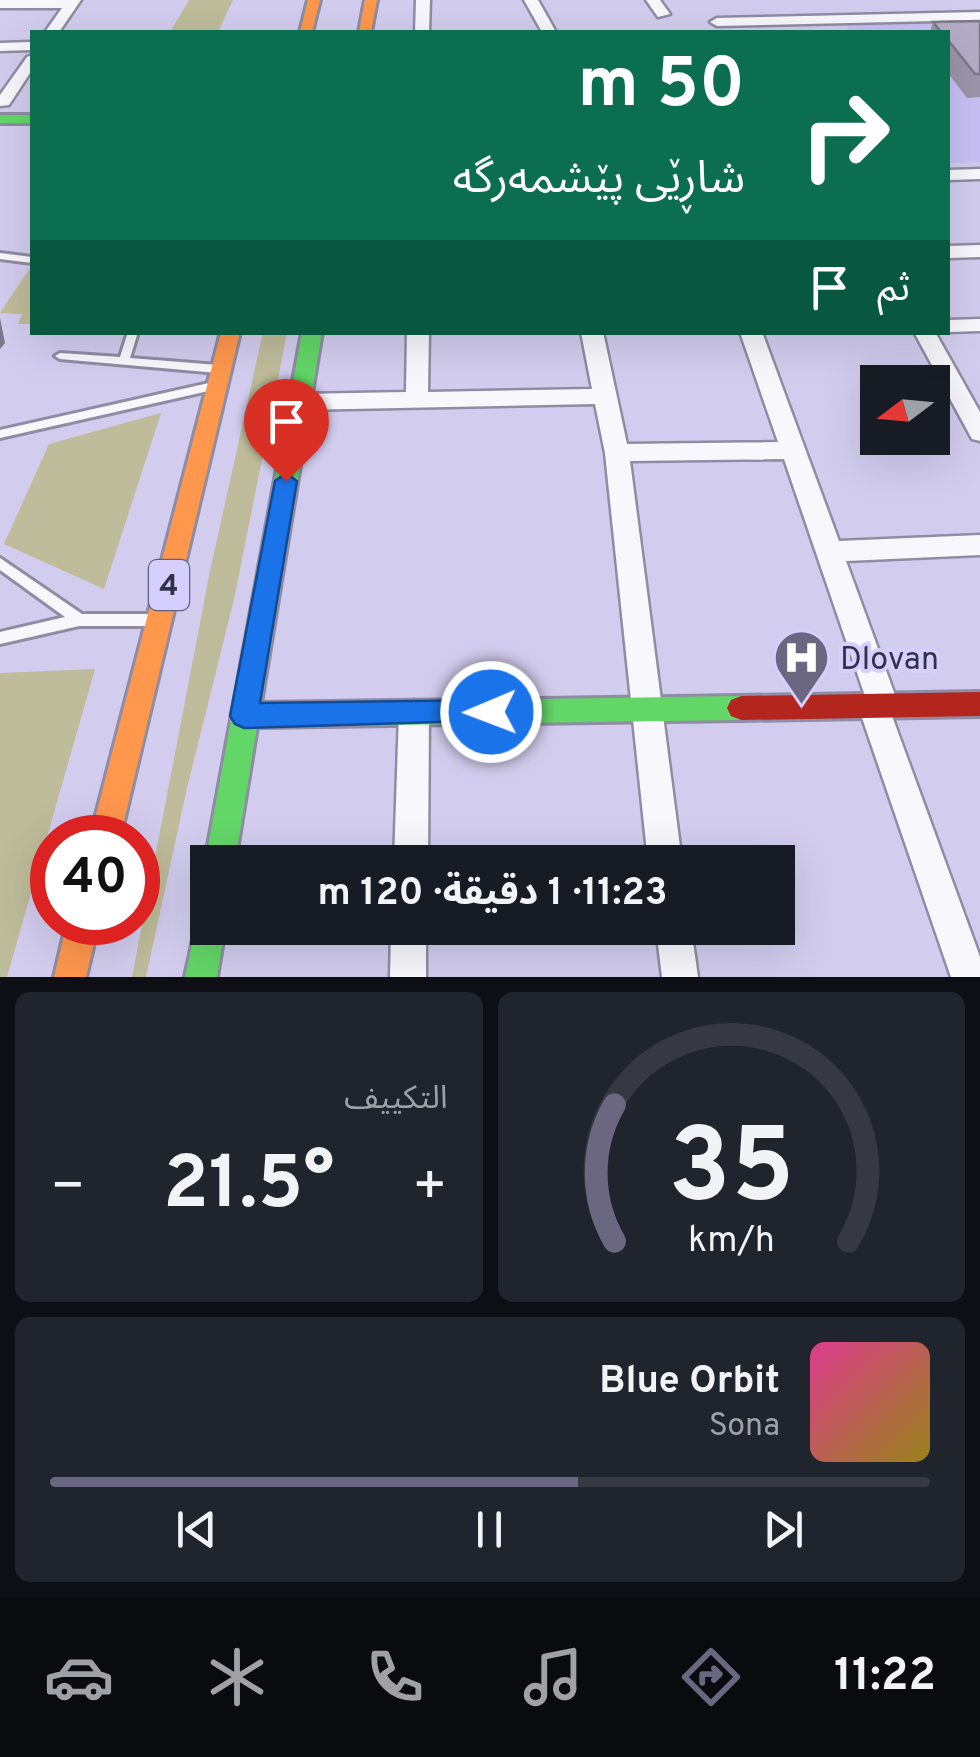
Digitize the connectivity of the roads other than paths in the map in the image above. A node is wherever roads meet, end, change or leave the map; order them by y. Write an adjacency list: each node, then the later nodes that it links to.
1 (314, 0): 19 (main road)
2 (371, 0): 20 (main road)
3 (422, 0): 21 (street)
4 (531, 0): 22 (street)
5 (653, 0): 12 (street)
6 (730, 0): 16 (street)
7 (798, 0): 15 (street)
8 (868, 0): 14 (street)
9 (954, 0): 13 (street)
10 (73, 2): 11 (street); 18 (street)
11 (0, 4)
12 (663, 14)
13 (975, 16): 14 (street)
14 (880, 18): 15 (street)
15 (810, 19): 16 (street)
16 (746, 21): 17 (street)
17 (717, 22)
18 (53, 30)
19 (306, 30)
20 (365, 30)
21 (422, 30)
22 (548, 30)
23 (0, 46): 24 (street)
24 (30, 46)
25 (30, 63): 27 (street)
26 (30, 102): 27 (main road)
27 (1, 107): 28 (main road)
28 (30, 118)
29 (980, 174): 30 (street)
30 (950, 175)
31 (980, 251): 32 (street)
32 (950, 252)
33 (0, 256): 34 (lane)
34 (30, 260)
35 (980, 325): 36 (street)
36 (950, 326)
37 (132, 335): 45 (lane)
38 (230, 335): 46 (main road, 4)
39 (311, 335): 49 (main road)
40 (418, 335): 48 (street)
41 (593, 335): 47 (street)
42 (752, 335): 52 (street)
43 (926, 335): 50 (street)
44 (60, 356): 45 (lane)
45 (124, 361): 46 (lane)
46 (218, 377): 51 (lane); 58 (main road, 4)
47 (604, 396): 48 (street); 53 (street)
48 (417, 400): 49 (street)
49 (300, 402): 64 (main road)
50 (980, 433)
51 (2, 437)
52 (793, 450): 53 (street); 55 (street)
53 (616, 453): 62 (street)
54 (980, 545): 55 (street)
55 (830, 552): 61 (street)
56 (0, 563): 57 (lane)
57 (79, 620): 58 (lane); 59 (lane)
58 (161, 620): 65 (main road, 4)
59 (0, 638)
60 (980, 704): 61 (main road)
61 (878, 706): 62 (main road); 73 (street)
62 (645, 710): 63 (main road); 68 (street)
63 (414, 713): 64 (main road); 67 (street)
64 (244, 716): 66 (main road)
65 (111, 815)
66 (223, 845)
67 (410, 845)
68 (663, 845)
69 (78, 945): 74 (main road)
70 (206, 945): 75 (main road)
71 (409, 945): 76 (street)
72 (676, 945): 77 (street)
73 (970, 959)
74 (70, 977)
75 (201, 977)
76 (408, 977)
77 (680, 977)

